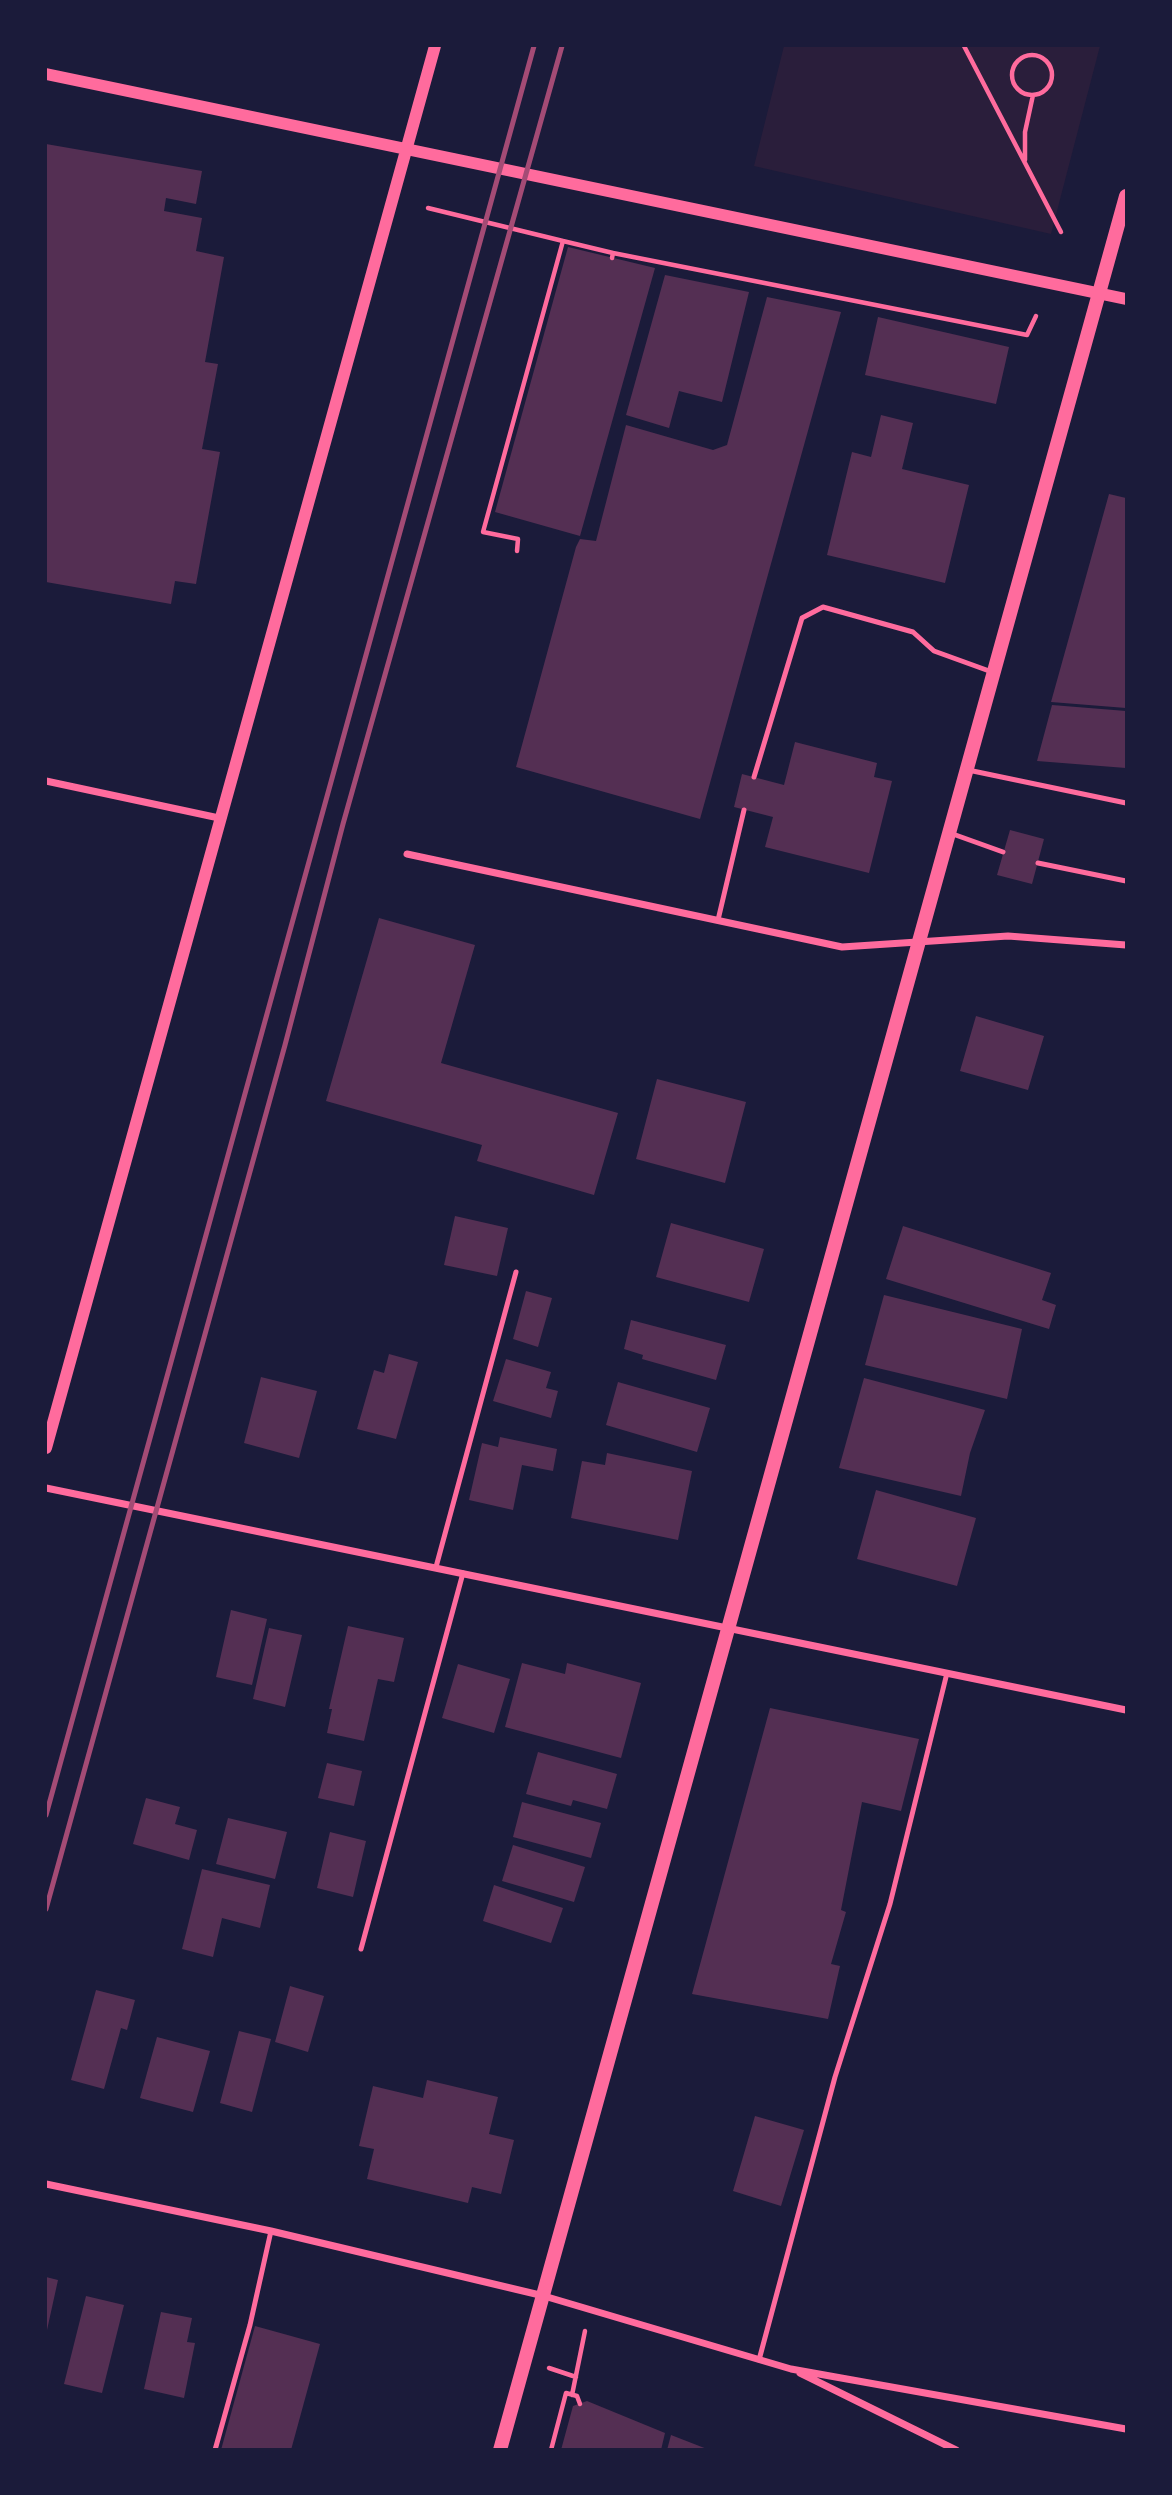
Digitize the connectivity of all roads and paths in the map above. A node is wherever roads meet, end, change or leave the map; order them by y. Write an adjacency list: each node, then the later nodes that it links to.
1 (435, 46): 5 (street)
2 (964, 46): 6 (path)
3 (46, 74): 5 (street)
4 (1033, 95): 4 (path); 6 (path)
5 (406, 149): 11 (street); 21 (street)
6 (1024, 161): 9 (path)
7 (1126, 196): 11 (main road)
8 (428, 208): 10 (path)
9 (1061, 232)
10 (563, 242): 13 (path); 14 (path)
11 (1099, 293): 12 (street); 15 (main road)
12 (1126, 299)
13 (1036, 316)
14 (517, 551)
15 (995, 673): 16 (main road); 17 (lane)
16 (968, 770): 19 (lane); 22 (main road)
17 (754, 777)
18 (46, 781): 21 (street)
19 (1126, 803)
20 (744, 810): 27 (lane)
21 (219, 818): 31 (street)
22 (950, 833): 23 (lane); 28 (main road)
23 (1003, 852)
24 (407, 854): 27 (street)
25 (1038, 863): 26 (lane)
26 (1126, 881)
27 (718, 920): 28 (street)
28 (921, 942): 29 (street); 35 (main road)
29 (1126, 945)
30 (516, 1272): 33 (lane)
31 (46, 1448)
32 (46, 1489): 33 (street)
33 (436, 1567): 34 (street)
34 (463, 1573): 35 (street); 38 (lane)
35 (730, 1628): 36 (street); 41 (main road)
36 (947, 1673): 37 (street); 43 (lane)
37 (1126, 1710)
38 (361, 1949)
39 (46, 2184): 40 (street)
40 (271, 2231): 41 (street); 48 (lane)
41 (544, 2296): 42 (street); 49 (main road)
42 (590, 2310): 43 (street); 45 (path)
43 (760, 2360): 44 (street)
44 (791, 2369): 47 (street); 51 (street)
45 (572, 2395): 46 (path); 50 (path)
46 (580, 2404)
47 (1126, 2429)
48 (215, 2449)
49 (500, 2449)
50 (551, 2449)
51 (956, 2449)

